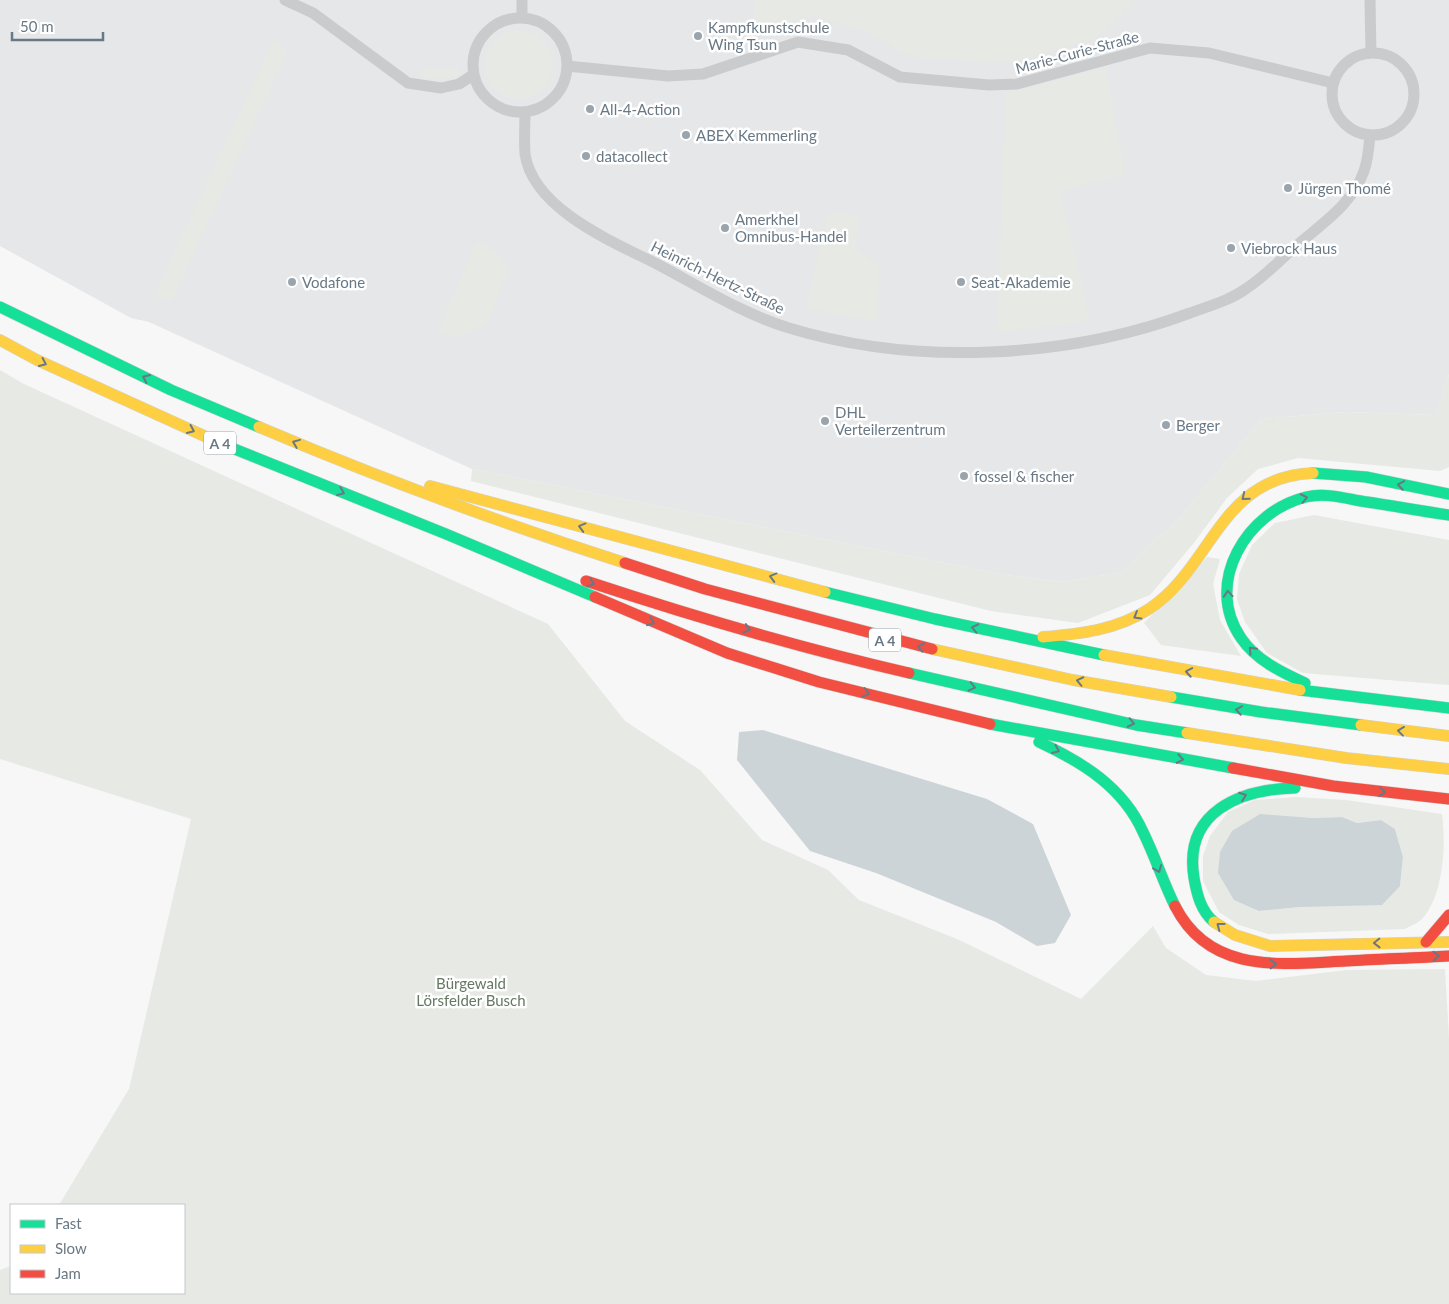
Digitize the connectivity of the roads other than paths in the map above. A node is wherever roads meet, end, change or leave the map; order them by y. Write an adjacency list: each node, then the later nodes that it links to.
1 (285, 0): 7 (street)
2 (522, 0): 4 (street)
3 (1370, 0): 5 (street)
4 (522, 17): 6 (street); 7 (street)
5 (1371, 54): 8 (street); 10 (street)
6 (567, 66): 8 (street, Marie-Curie-Straße); 9 (street)
7 (473, 75): 9 (street)
8 (1334, 83): 10 (street)
9 (525, 112): 10 (street, Heinrich-Hertz-Straße)
10 (1370, 135)
11 (0, 307): 13 (highway, A 4, one-way to 11)
12 (0, 340): 16 (highway, A 4, one-way to 16)
13 (341, 461): 17 (highway, one-way to 13); 21 (highway, A 4, one-way to 13)
14 (1449, 494): 17 (highway, one-way to 17)
15 (1449, 515): 18 (highway, one-way to 15)
16 (446, 534): 20 (highway, one-way to 20); 22 (highway, A 4, one-way to 22)
17 (1023, 638): 18 (highway, one-way to 17)
18 (1341, 695): 19 (highway)
19 (1449, 708)
20 (1011, 730): 23 (highway, one-way to 23); 28 (highway, one-way to 28)
21 (1449, 736)
22 (1449, 768)
23 (1333, 786): 24 (highway, one-way to 24); 26 (highway, one-way to 23)
24 (1449, 799)
25 (1449, 916): 26 (highway)
26 (1426, 942): 27 (highway)
27 (1449, 942)
28 (1449, 956)

